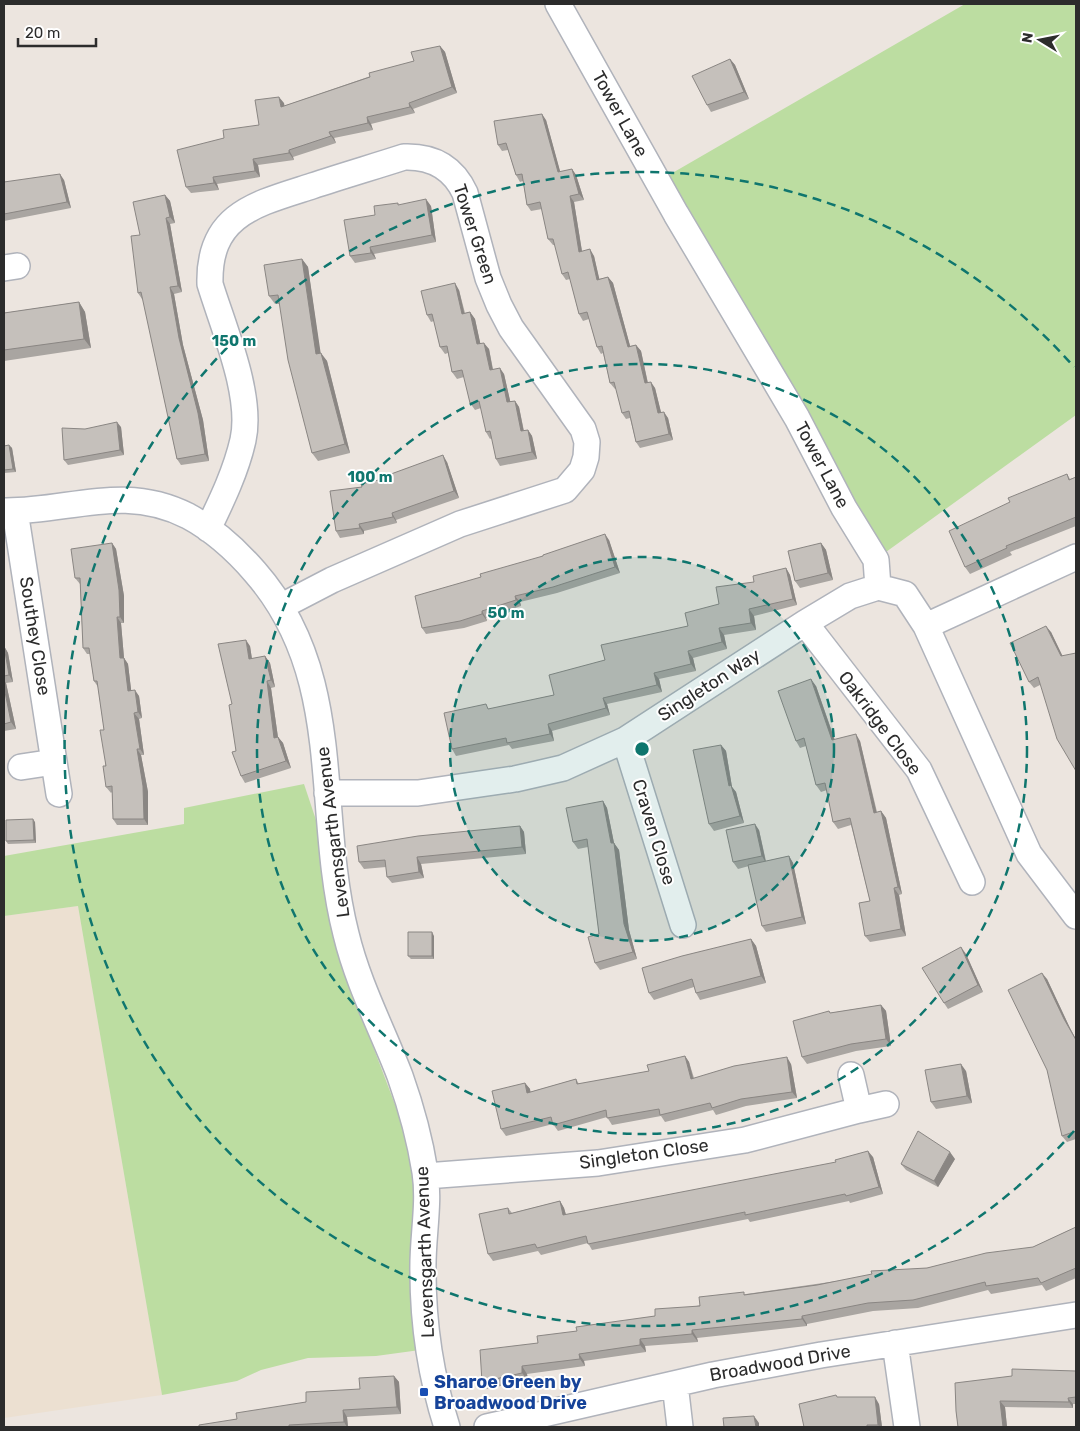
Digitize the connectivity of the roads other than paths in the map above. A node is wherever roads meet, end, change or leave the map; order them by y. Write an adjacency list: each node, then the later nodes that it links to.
1 (558, 4): 5 (street, Tower Lane)
2 (9, 511): 3 (street, Levensgarth Avenue); 10 (street, Southey Close)
3 (208, 529): 6 (street, Levensgarth Avenue); 6 (street, Tower Green)
4 (1076, 557): 8 (street)
5 (878, 587): 7 (street, Singleton Way); 8 (street)
6 (282, 606): 12 (street, Levensgarth Avenue)
7 (805, 623): 9 (street, Singleton Way); 14 (street, Oakridge Close)
8 (926, 626): 15 (street)
9 (625, 740): 12 (street, Singleton Way); 16 (street, Craven Close)
10 (54, 762): 11 (street); 13 (street, Southey Close)
11 (21, 767)
12 (327, 793): 20 (street, Levensgarth Avenue)
13 (59, 794)
14 (972, 882)
15 (1076, 916)
16 (683, 925)
17 (851, 1075): 19 (street)
18 (886, 1104): 19 (street, Singleton Close)
19 (859, 1110): 20 (street, Singleton Close)
20 (426, 1176): 24 (street, Levensgarth Avenue)
21 (1076, 1315): 22 (street, Broadwood Drive)
22 (895, 1343): 23 (street, Broadwood Drive); 27 (street)
23 (675, 1384): 25 (street, Broadwood Drive); 26 (street)
24 (447, 1427)
25 (488, 1427)
26 (680, 1427)
27 (907, 1427)

